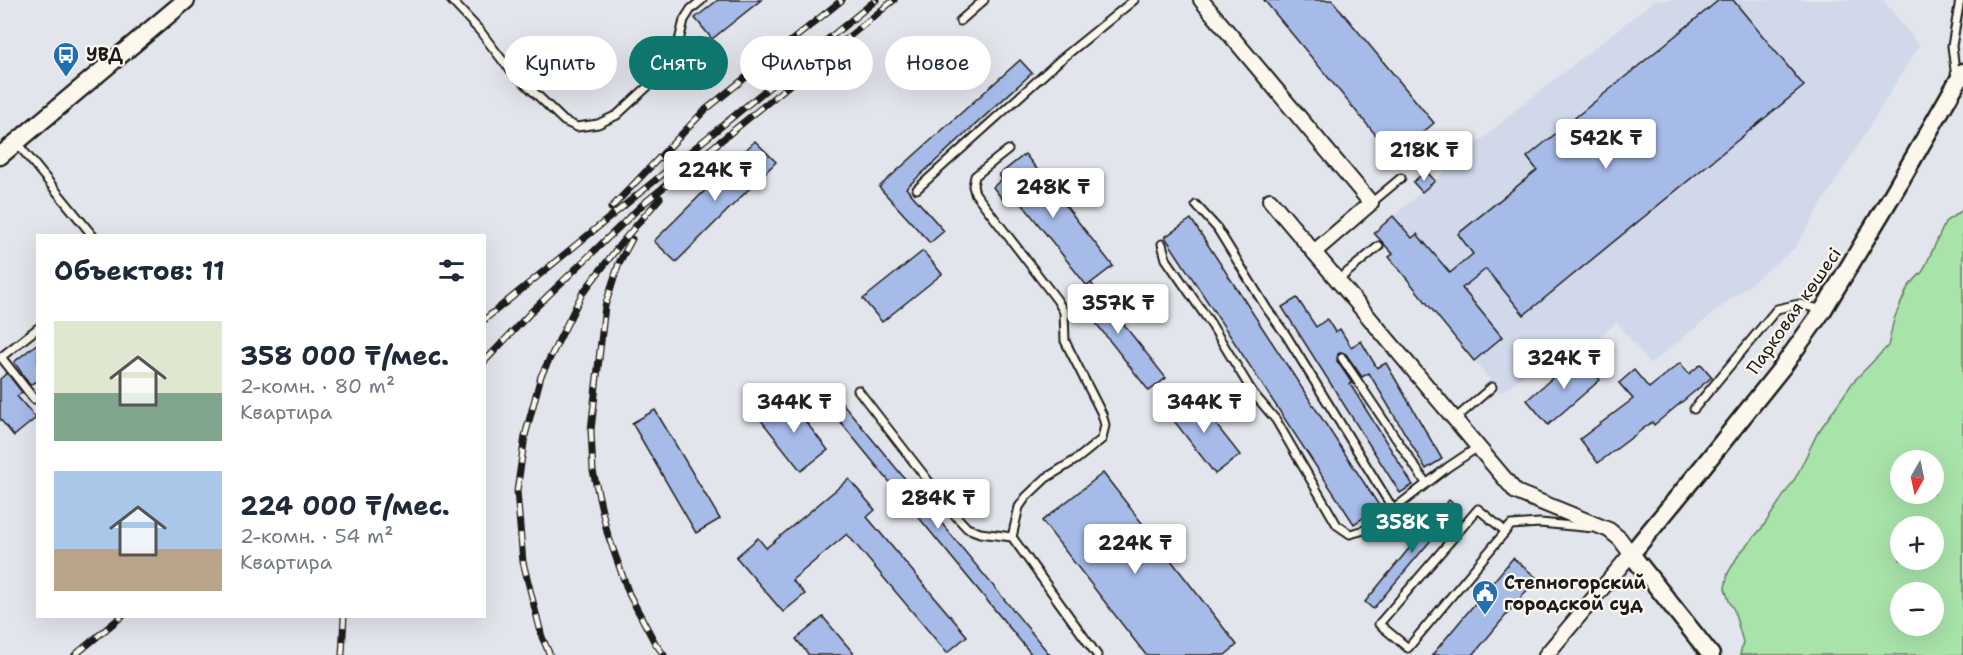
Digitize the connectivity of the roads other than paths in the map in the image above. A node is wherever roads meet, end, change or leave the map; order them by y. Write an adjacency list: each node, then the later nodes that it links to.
1 (186, 0): 10 (street)
2 (450, 0): 3 (lane)
3 (702, 0)
4 (984, 0): 8 (lane)
5 (1134, 0): 14 (lane)
6 (1201, 0): 16 (street)
7 (1960, 0): 9 (lane)
8 (960, 21)
9 (1960, 78): 23 (street, Парковая көшесі)
10 (17, 143): 12 (street); 18 (lane)
11 (1008, 150): 36 (lane)
12 (0, 156)
13 (1401, 178): 16 (lane)
14 (917, 189)
15 (1270, 200): 21 (street)
16 (1371, 204): 21 (street)
17 (1196, 205): 33 (lane)
18 (91, 234)
19 (1162, 244): 33 (lane)
20 (1379, 246): 22 (lane)
21 (1314, 252): 22 (street)
22 (1338, 280): 30 (street)
23 (1822, 310): 29 (lane); 37 (street, Парковая көшесі)
24 (36, 330): 28 (lane)
25 (1342, 358): 32 (lane)
26 (1492, 387): 30 (lane)
27 (858, 390): 36 (lane)
28 (34, 399)
29 (1694, 409)
30 (1455, 419): 31 (street)
31 (1478, 447): 32 (lane); 34 (street)
32 (1426, 483): 33 (lane)
33 (1394, 509)
34 (1609, 530): 35 (lane); 37 (street)
35 (1505, 531): 35 (lane)
36 (1012, 537): 38 (lane)
37 (1631, 554): 39 (street); 40 (street)
38 (1097, 655)
39 (1546, 655)
40 (1711, 655)

